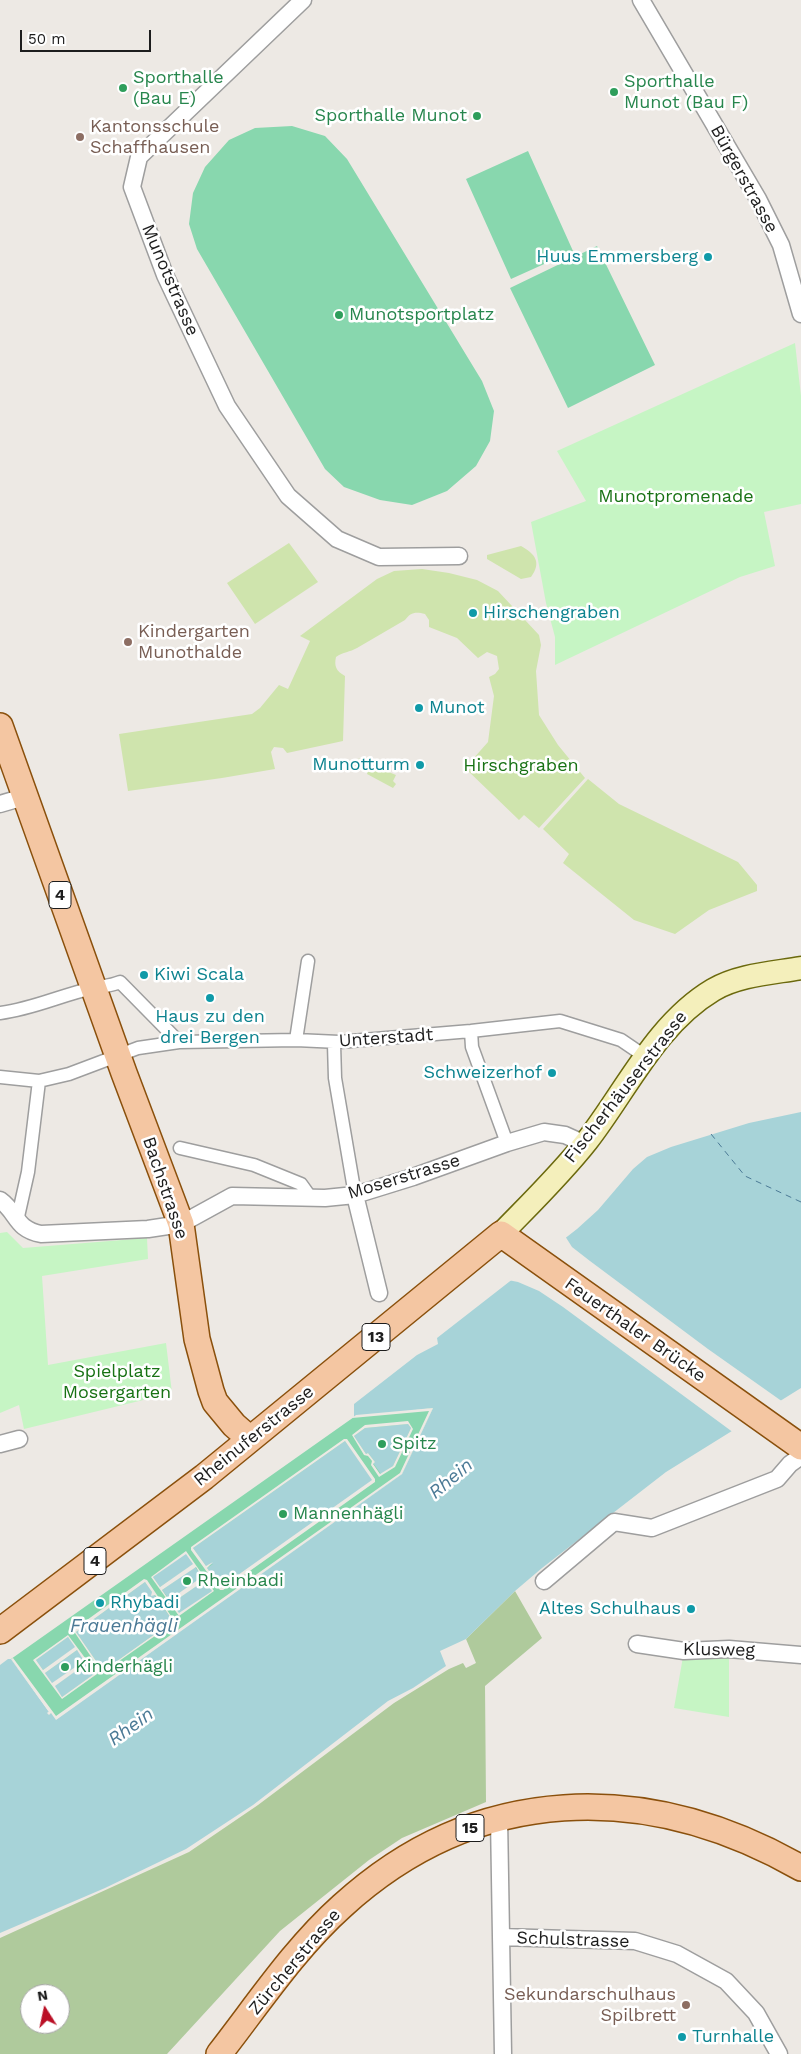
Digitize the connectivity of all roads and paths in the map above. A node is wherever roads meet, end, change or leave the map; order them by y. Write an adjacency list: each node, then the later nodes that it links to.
1 (303, 0): 4 (street, Munotstrasse)
2 (641, 0): 3 (street, Bürgerstrasse)
3 (801, 314)
4 (459, 556)
5 (0, 726): 6 (main road, Bachstrasse / 4)
6 (24, 797): 7 (street); 10 (main road, Bachstrasse / 4)
7 (0, 804)
8 (308, 961): 13 (street)
9 (801, 968): 17 (main road, Fischerhäuserstrasse)
10 (94, 987): 11 (street); 14 (street); 16 (main road, Bachstrasse / 4)
11 (0, 1013)
12 (471, 1031): 15 (street, Unterstadt); 17 (street, Unterstadt); 20 (street)
13 (296, 1040): 14 (street, Unterstadt); 15 (street, Unterstadt)
14 (179, 1042): 16 (street, Unterstadt)
15 (339, 1042): 23 (street)
16 (118, 1055): 19 (street, Unterstadt); 27 (main road, Bachstrasse / 4)
17 (646, 1057): 21 (main road, Fischerhäuserstrasse)
18 (0, 1077): 19 (street, Unterstadt)
19 (39, 1081): 26 (street)
20 (507, 1143): 21 (street, Moserstrasse); 23 (street, Moserstrasse)
21 (585, 1144): 28 (main road, Fischerhäuserstrasse)
22 (180, 1148): 24 (street)
23 (355, 1195): 24 (street, Moserstrasse); 29 (street)
24 (310, 1198): 27 (street, Moserstrasse)
25 (0, 1200): 26 (street, Moserstrasse)
26 (18, 1221): 27 (street, Moserstrasse)
27 (181, 1224): 31 (main road, Bachstrasse / 4)
28 (511, 1241): 31 (main road, Rheinuferstrasse / 13); 33 (main road, Feuerthaler Brücke)
29 (380, 1293)
30 (19, 1439): 32 (street)
31 (250, 1439): 36 (main road, Rheinuferstrasse / 4)
32 (0, 1444)
33 (801, 1447)
34 (801, 1456): 35 (street)
35 (544, 1581)
36 (0, 1631)
37 (637, 1644): 38 (street, Klusweg)
38 (801, 1655)
39 (498, 1818): 40 (main road, Zürcherstrasse / 15); 41 (street); 42 (main road, Zürcherstrasse / 15)
40 (801, 1868)
41 (501, 1937): 43 (street); 44 (street, Schulstrasse)
42 (219, 2054)
43 (503, 2054)
44 (779, 2054)

